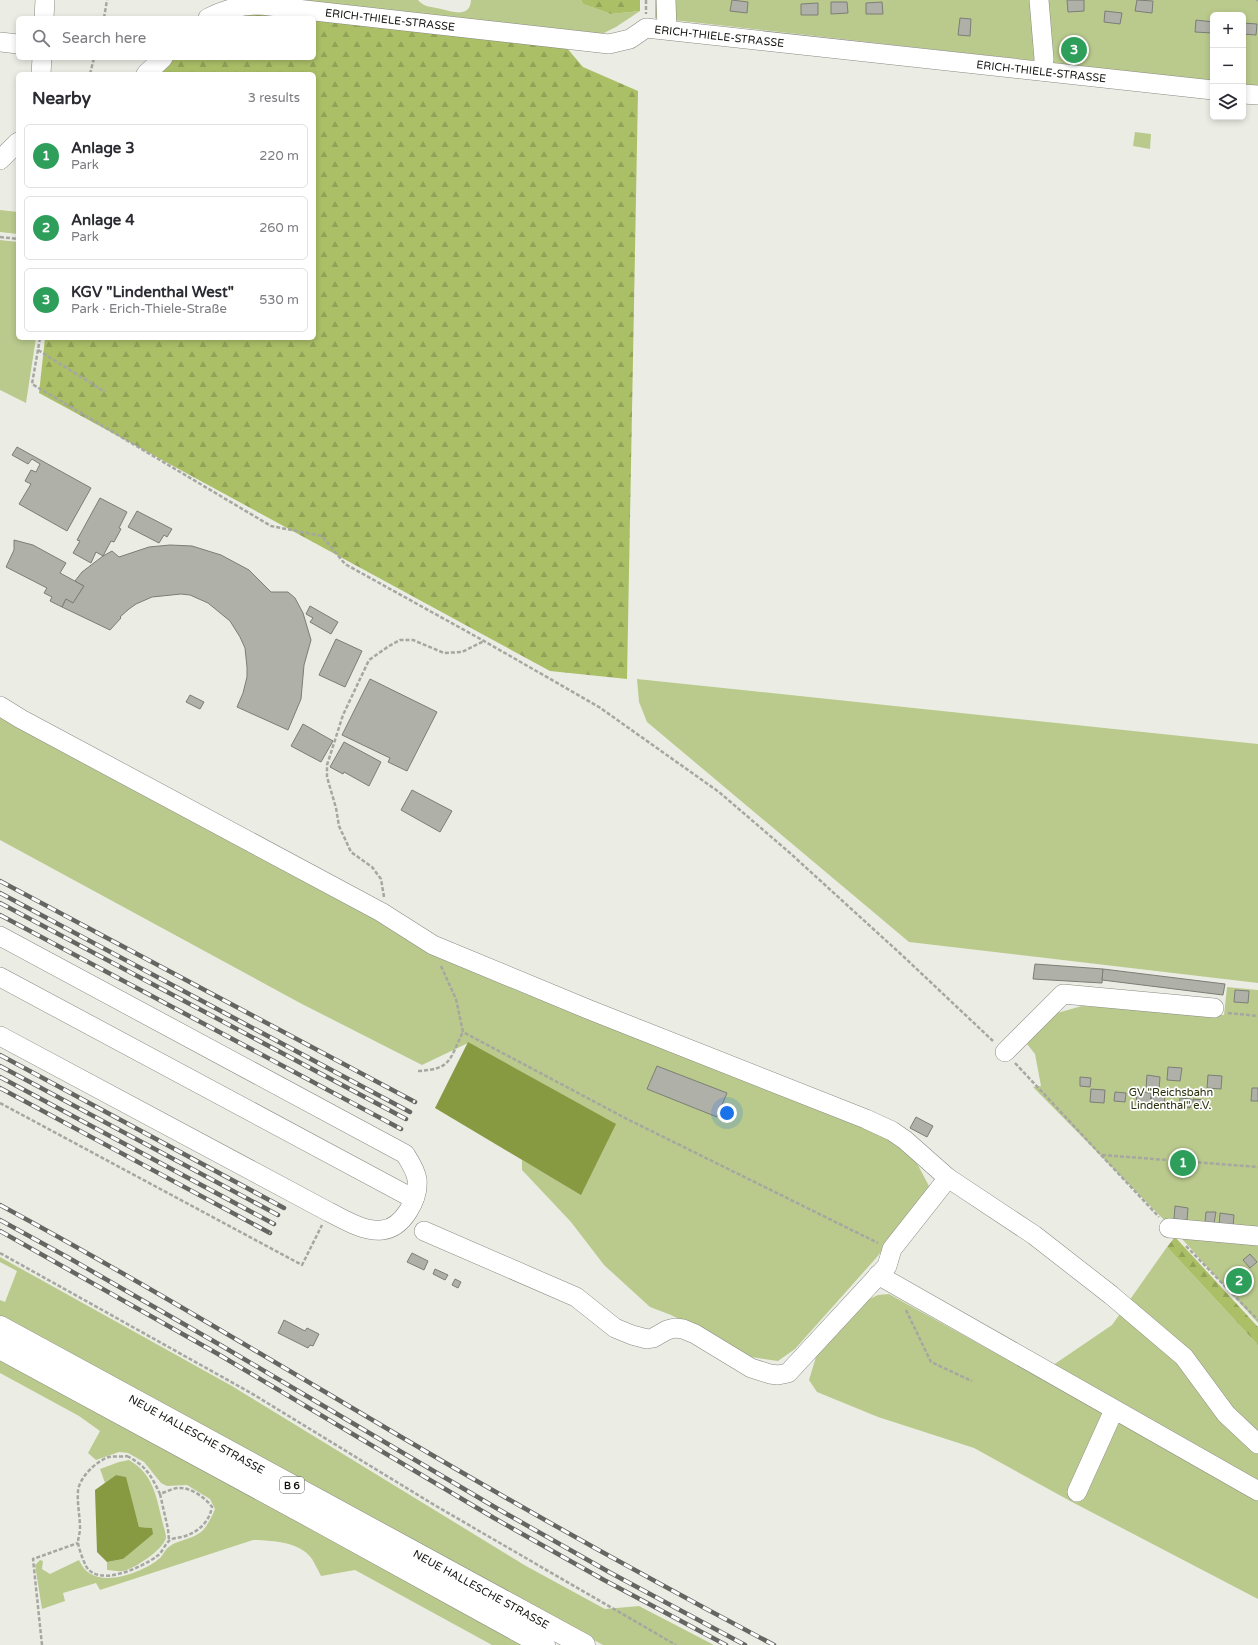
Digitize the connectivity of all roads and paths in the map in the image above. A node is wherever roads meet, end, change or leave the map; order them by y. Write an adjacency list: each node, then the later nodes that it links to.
1 (45, 0): 5 (street)
2 (107, 0): 6 (path)
3 (666, 0): 8 (street)
4 (1039, 0): 14 (street)
5 (44, 16)
6 (104, 16)
7 (212, 16): 8 (street, ERICH-THIELE-STRASSE)
8 (667, 30): 14 (street, ERICH-THIELE-STRASSE)
9 (0, 42): 10 (street)
10 (16, 44)
11 (42, 60): 15 (street)
12 (94, 60): 16 (path)
13 (161, 60): 17 (street)
14 (1043, 71): 18 (street, ERICH-THIELE-STRASSE)
15 (41, 72)
16 (90, 72)
17 (148, 72)
18 (1210, 90)
19 (1246, 94): 20 (street)
20 (1258, 95)
21 (16, 144): 22 (street)
22 (0, 160)
23 (0, 237): 24 (path)
24 (16, 239)
25 (40, 340): 26 (path)
26 (38, 350): 27 (path); 28 (path)
27 (105, 392)
28 (484, 641): 30 (path); 38 (path)
29 (0, 706): 30 (street)
30 (381, 912): 32 (street)
31 (0, 936): 44 (street)
32 (433, 945): 36 (path); 43 (street)
33 (0, 977): 44 (street)
34 (1214, 1008): 35 (path); 38 (street)
35 (1258, 1016)
36 (462, 1032): 39 (path); 49 (path)
37 (0, 1036): 45 (street)
38 (1005, 1052): 41 (path)
39 (418, 1071)
40 (0, 1103): 45 (path)
41 (1102, 1155): 42 (path); 46 (path)
42 (1258, 1167)
43 (948, 1178): 49 (street); 57 (street)
44 (414, 1199): 45 (street)
45 (329, 1212)
46 (1169, 1228): 48 (street); 52 (path)
47 (424, 1231): 51 (street)
48 (1258, 1236)
49 (892, 1249): 51 (street)
50 (0, 1253): 66 (path)
51 (886, 1280): 55 (path); 56 (street)
52 (1258, 1320)
53 (0, 1327): 65 (main road, NEUE HALLESCHE STRASSE / B 6)
54 (0, 1348): 64 (main road, NEUE HALLESCHE STRASSE / B 6)
55 (972, 1381)
56 (1114, 1410): 58 (street); 59 (street)
57 (1258, 1444)
58 (1258, 1491)
59 (1077, 1492)
60 (160, 1494): 61 (path); 61 (path); 62 (path)
61 (169, 1540): 62 (path)
62 (78, 1543): 63 (path)
63 (42, 1645)
64 (544, 1645)
65 (584, 1645)
66 (676, 1645)

